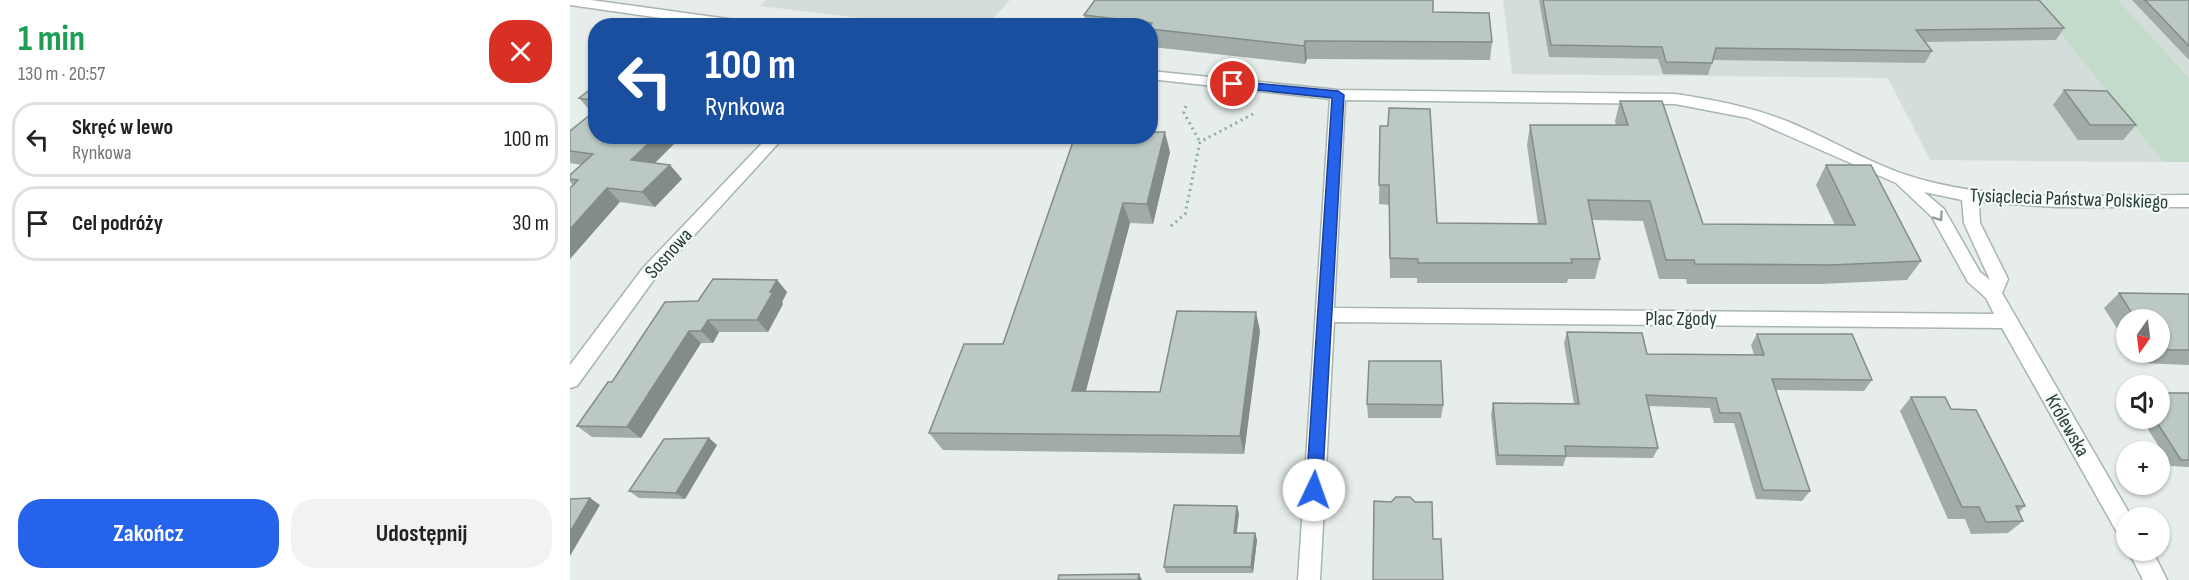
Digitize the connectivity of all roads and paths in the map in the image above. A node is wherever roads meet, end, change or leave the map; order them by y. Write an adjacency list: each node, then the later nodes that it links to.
1 (570, 1): 2 (street)
2 (692, 18)
3 (1158, 76): 4 (street)
4 (1338, 95): 9 (street); 14 (street)
5 (1185, 106): 7 (path)
6 (1253, 114): 7 (path)
7 (1200, 142): 12 (path)
8 (770, 144): 16 (street, Sosnowa)
9 (1897, 177): 10 (street, Tysiąclecia Państwa Polskiego); 13 (street, one-way to 13)
10 (1970, 196): 11 (street, Tysiąclecia Państwa Polskiego); 13 (street)
11 (2189, 201)
12 (1171, 226)
13 (1993, 293): 15 (street)
14 (1324, 315): 15 (street, Plac Zgody); 19 (street)
15 (2007, 321): 17 (street, Królewska)
16 (570, 380)
17 (2116, 510)
18 (2145, 561): 20 (street)
19 (1309, 580)
20 (2156, 580)

